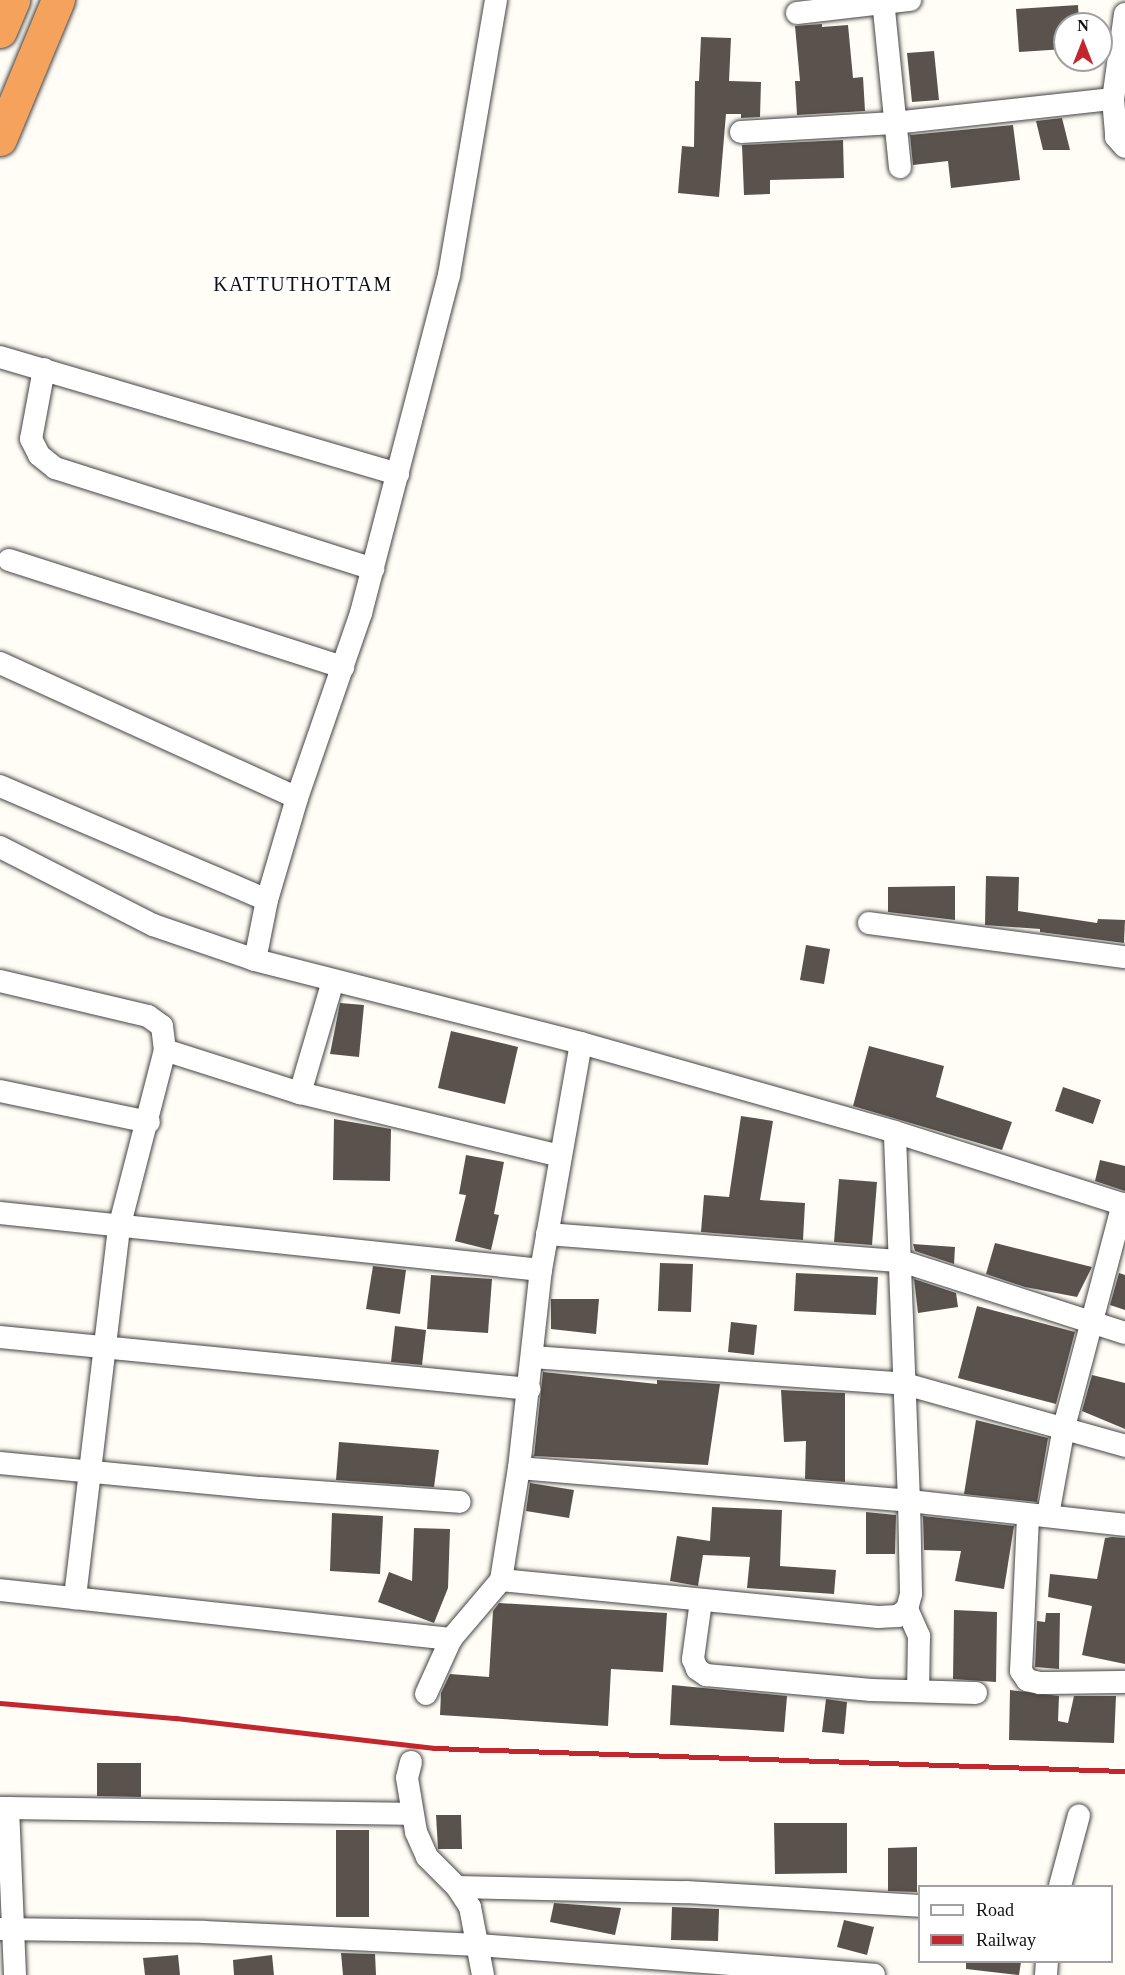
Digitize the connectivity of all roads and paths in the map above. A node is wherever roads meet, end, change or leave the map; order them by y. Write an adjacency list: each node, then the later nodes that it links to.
1 (14, 0): 8 (highway)
2 (58, 0): 12 (highway)
3 (496, 0): 17 (street)
4 (910, 0): 5 (street)
5 (883, 1): 6 (street); 10 (street)
6 (797, 14)
7 (1124, 26): 9 (street)
8 (0, 31)
9 (1113, 99): 10 (street); 13 (street)
10 (894, 123): 11 (street); 14 (street)
11 (741, 132)
12 (0, 139)
13 (1125, 147)
14 (900, 167)
15 (0, 357): 16 (street)
16 (44, 369): 17 (street); 19 (street)
17 (398, 474): 19 (street)
18 (9, 560): 21 (street)
19 (373, 568): 21 (street)
20 (0, 663): 23 (street)
21 (343, 667): 23 (street)
22 (0, 786): 25 (street)
23 (297, 798): 25 (street)
24 (0, 847): 28 (street)
25 (267, 900): 28 (street)
26 (869, 923): 27 (street)
27 (1125, 957)
28 (255, 960): 30 (street)
29 (0, 981): 32 (street)
30 (333, 981): 31 (street); 34 (street)
31 (581, 1043): 36 (street); 37 (street)
32 (165, 1050): 34 (street); 35 (street)
33 (0, 1091): 35 (street)
34 (300, 1093): 37 (street)
35 (149, 1122): 40 (street)
36 (895, 1132): 38 (street); 42 (street)
37 (561, 1156): 41 (street)
38 (1124, 1204): 44 (street)
39 (0, 1213): 40 (street)
40 (119, 1228): 43 (street); 47 (street)
41 (547, 1234): 42 (street); 43 (street)
42 (901, 1261): 44 (street); 49 (street)
43 (541, 1270): 48 (street)
44 (1091, 1322): 45 (street); 51 (street)
45 (1125, 1333)
46 (0, 1337): 47 (street)
47 (104, 1351): 50 (street); 55 (street)
48 (532, 1357): 49 (street); 50 (street)
49 (905, 1384): 51 (street); 56 (street)
50 (529, 1389): 54 (street)
51 (1064, 1427): 52 (street); 58 (street)
52 (1125, 1446)
53 (0, 1463): 55 (street)
54 (519, 1468): 56 (street); 60 (street)
55 (87, 1471): 57 (street); 62 (street)
56 (909, 1501): 58 (street); 64 (street)
57 (460, 1502)
58 (1038, 1516): 59 (street); 66 (street)
59 (1125, 1525)
60 (501, 1580): 63 (street); 65 (street)
61 (0, 1590): 62 (street)
62 (75, 1598): 65 (street)
63 (701, 1601): 64 (street); 67 (street)
64 (908, 1609): 67 (street)
65 (452, 1639): 69 (street)
66 (1125, 1682)
67 (918, 1691): 68 (street)
68 (976, 1693)
69 (426, 1694)
70 (411, 1762): 72 (street)
71 (4, 1808): 72 (street); 77 (street)
72 (410, 1814): 75 (street)
73 (1079, 1815): 74 (street)
74 (1061, 1885)
75 (457, 1887): 76 (street); 78 (street)
76 (918, 1906)
77 (7, 1930): 78 (street); 79 (street)
78 (478, 1945): 80 (street); 81 (street)
79 (15, 1975)
80 (483, 1975)
81 (874, 1975)

